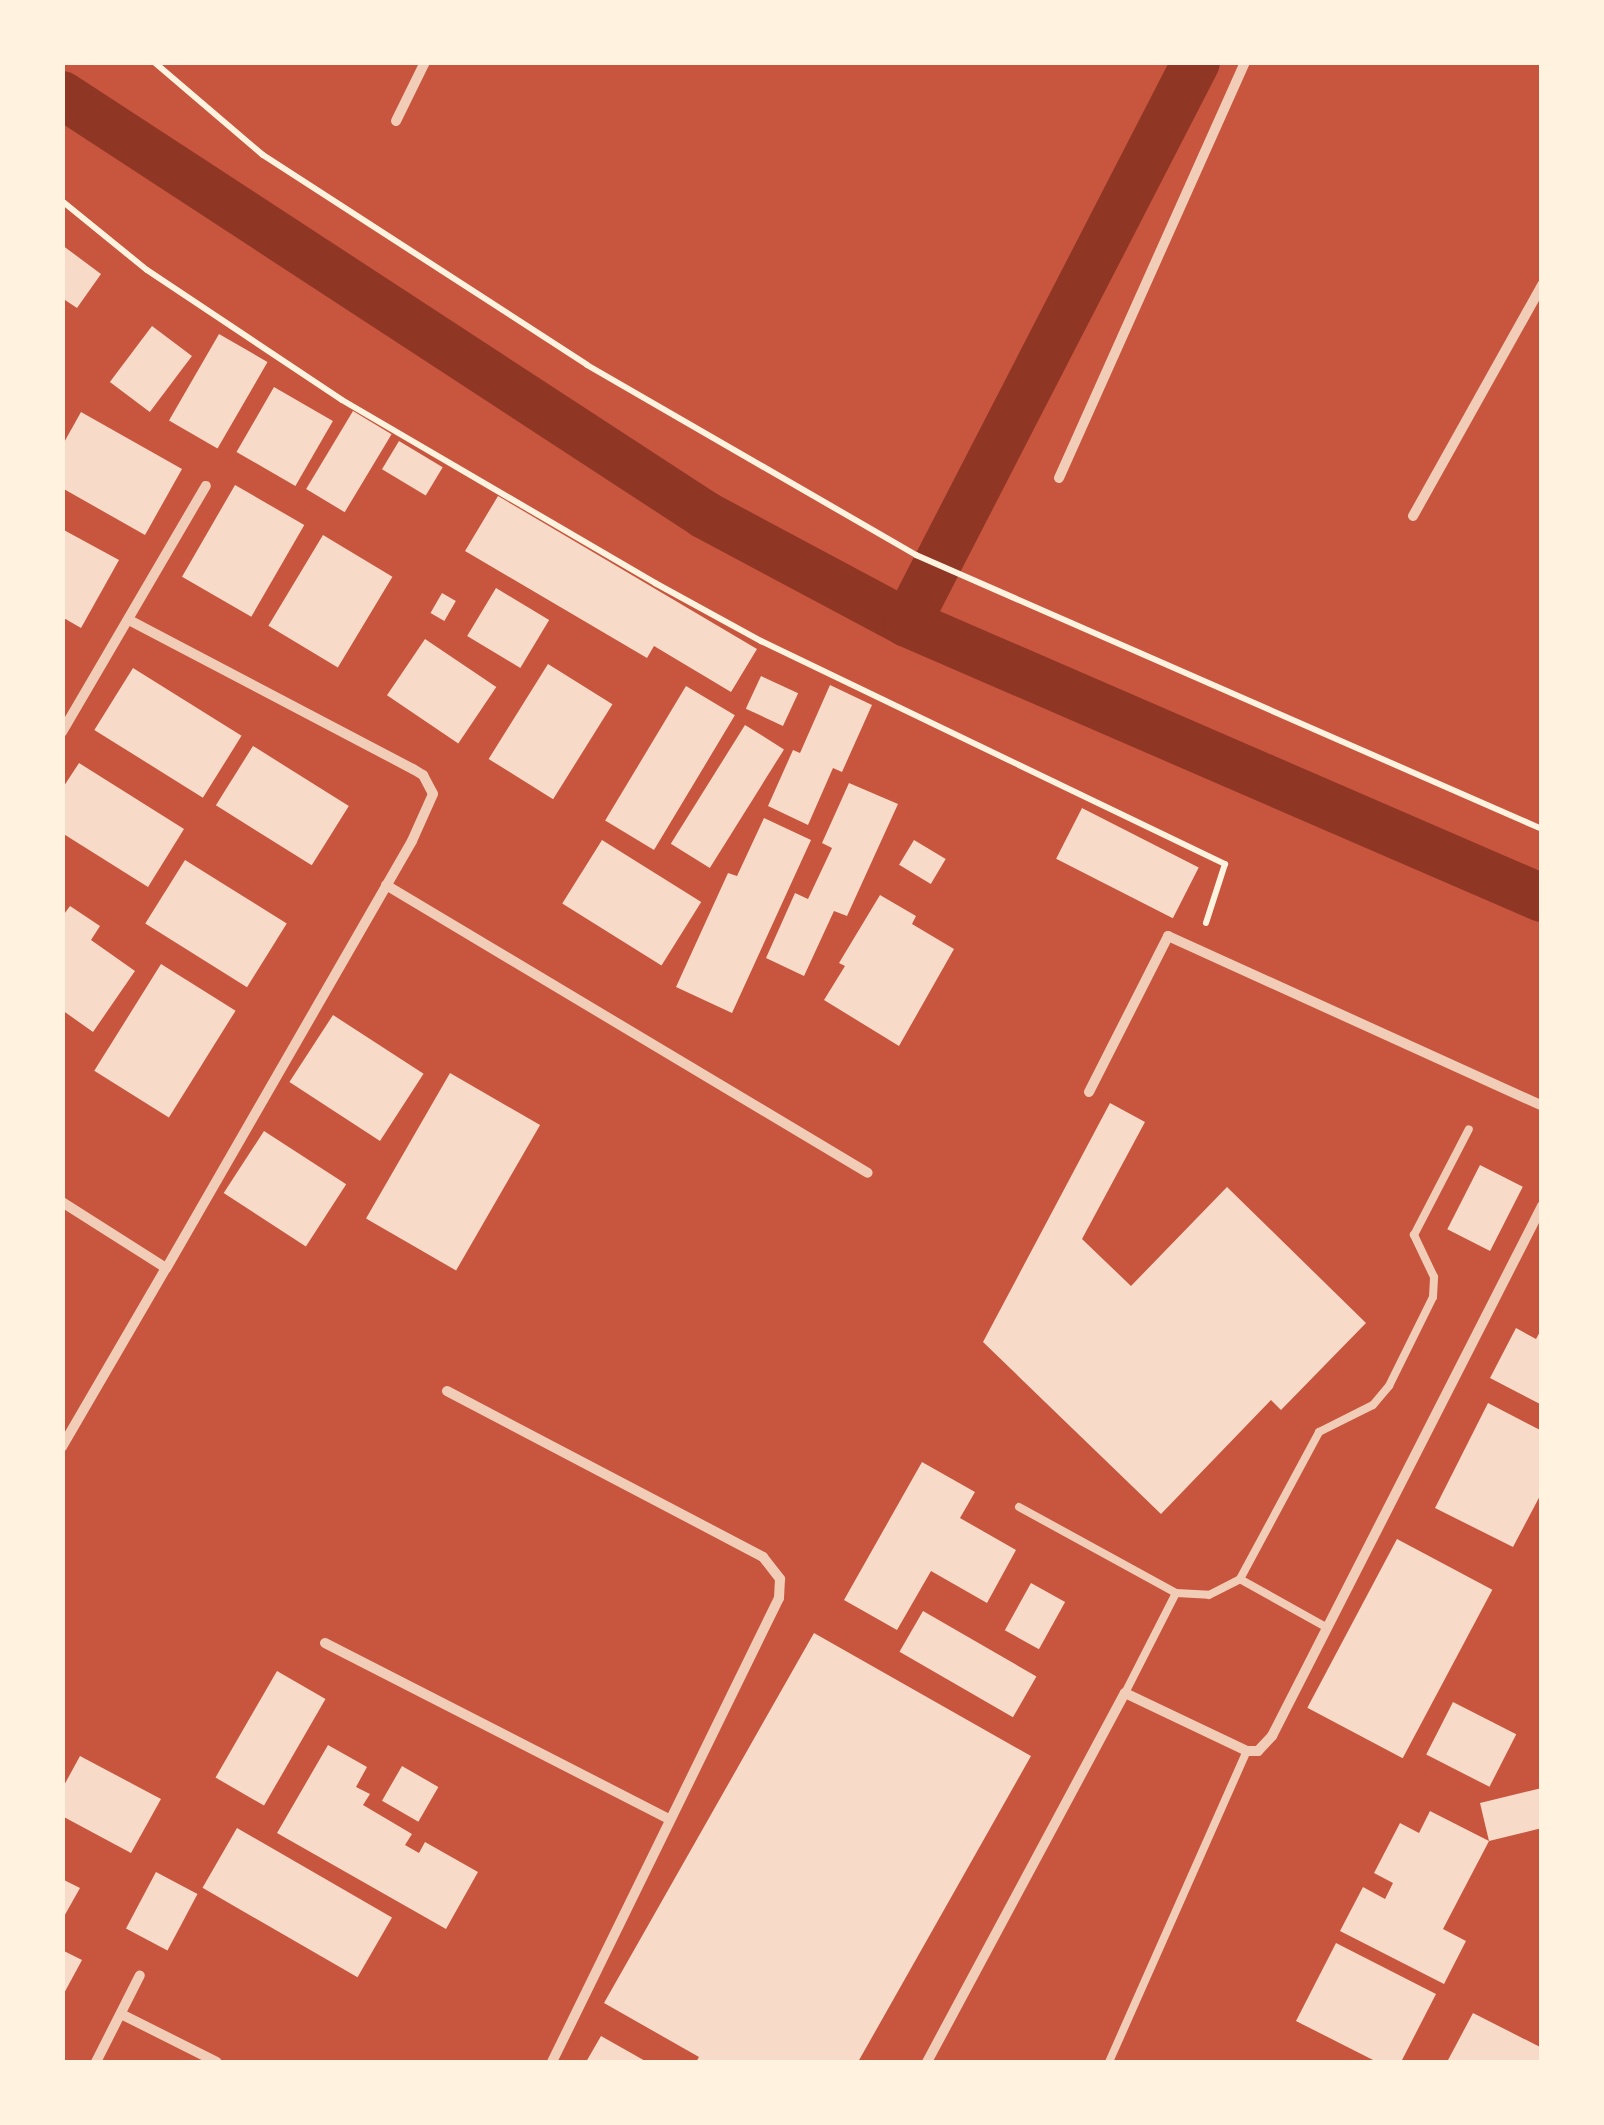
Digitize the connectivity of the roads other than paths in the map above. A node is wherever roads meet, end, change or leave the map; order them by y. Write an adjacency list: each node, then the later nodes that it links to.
1 (425, 62): 3 (street)
2 (1245, 62): 5 (street)
3 (396, 121)
4 (1542, 284): 7 (street)
5 (1059, 478)
6 (206, 486): 8 (street)
7 (1413, 516)
8 (129, 620): 9 (street); 10 (street)
9 (62, 732)
10 (386, 885): 14 (street); 17 (street)
11 (1089, 1092): 12 (street)
12 (1542, 1106)
13 (1469, 1129): 21 (lane)
14 (868, 1172)
15 (62, 1202): 17 (street)
16 (1542, 1206): 23 (street)
17 (166, 1268): 19 (street)
18 (448, 1391): 27 (street)
19 (62, 1447)
20 (1019, 1507): 22 (lane)
21 (1240, 1579): 22 (lane); 23 (lane)
22 (1176, 1593): 25 (lane)
23 (1324, 1626): 26 (street)
24 (325, 1643): 27 (street)
25 (1125, 1693): 26 (street); 33 (street)
26 (1247, 1751): 34 (lane)
27 (669, 1819): 32 (street)
28 (140, 1975): 29 (street)
29 (121, 2014): 30 (street); 31 (street)
30 (96, 2062)
31 (217, 2062)
32 (552, 2062)
33 (927, 2062)
34 (1109, 2062)

